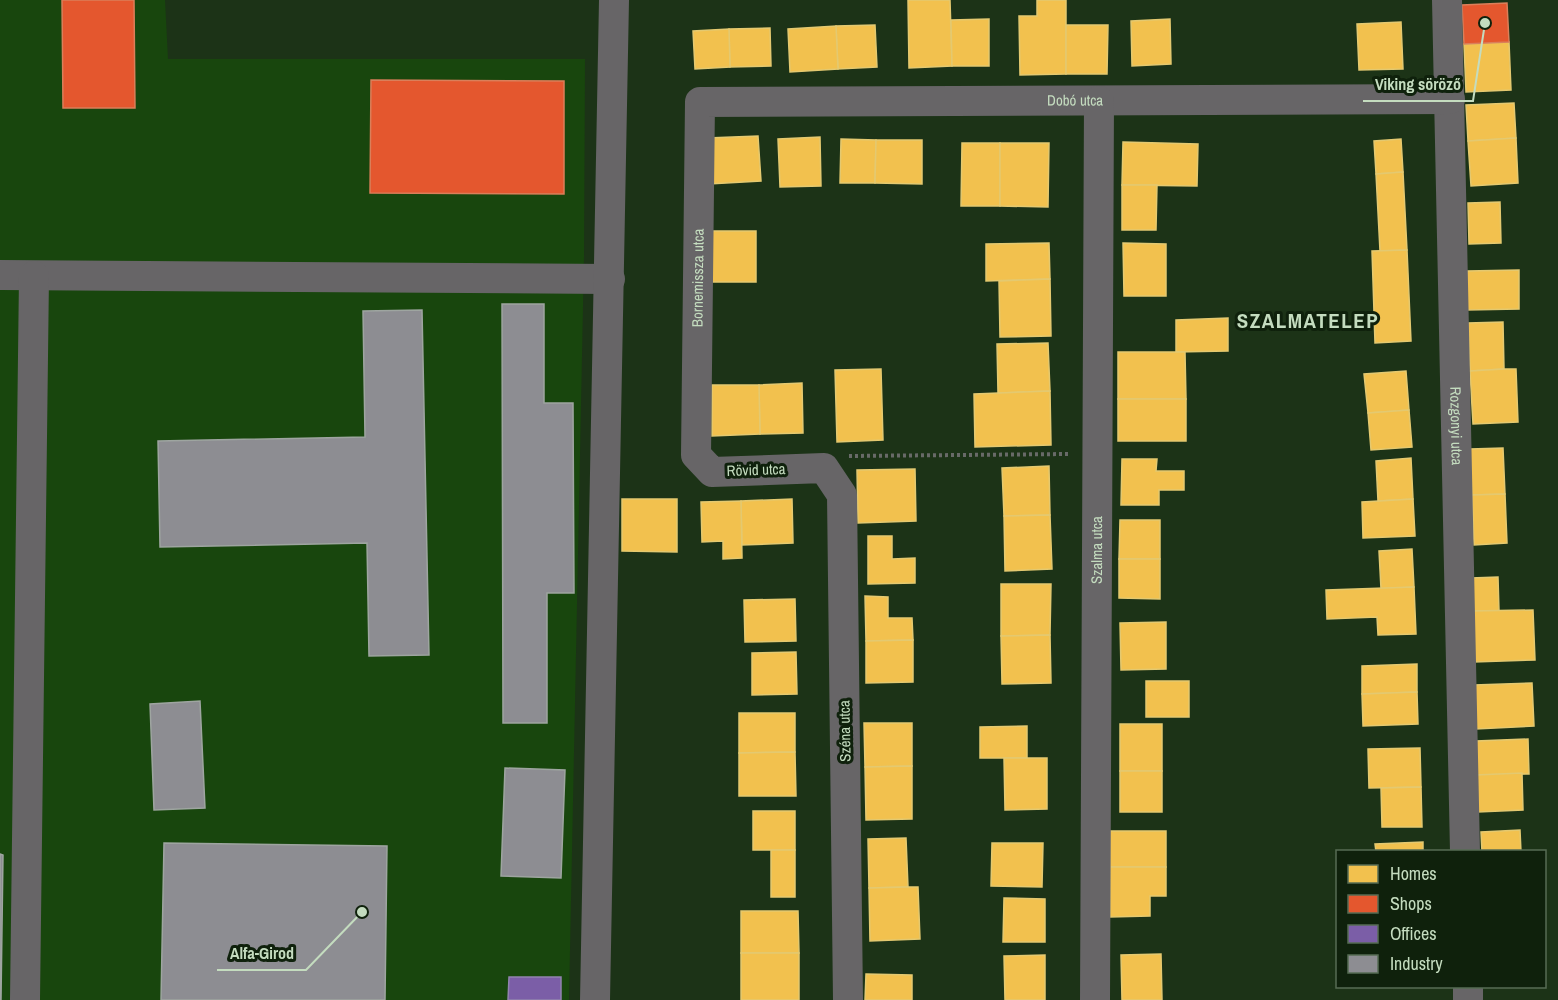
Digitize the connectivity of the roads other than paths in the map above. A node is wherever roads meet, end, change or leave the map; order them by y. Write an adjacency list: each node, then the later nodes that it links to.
1 (614, 0): 8 (street)
2 (1447, 0): 3 (street, Rozgonyi utca)
3 (1450, 99): 4 (street, Dobó utca); 11 (street, Rozgonyi utca)
4 (1099, 101): 5 (street, Dobó utca); 15 (street, Szalma utca)
5 (700, 102): 9 (street, Bornemissza utca)
6 (0, 275): 7 (street)
7 (34, 276): 8 (street); 12 (street)
8 (609, 279): 13 (street)
9 (696, 454): 10 (street, Rövid utca)
10 (824, 468): 14 (street, Széna utca)
11 (1465, 850)
12 (24, 1000)
13 (595, 1000)
14 (848, 1000)
15 (1095, 1000)

